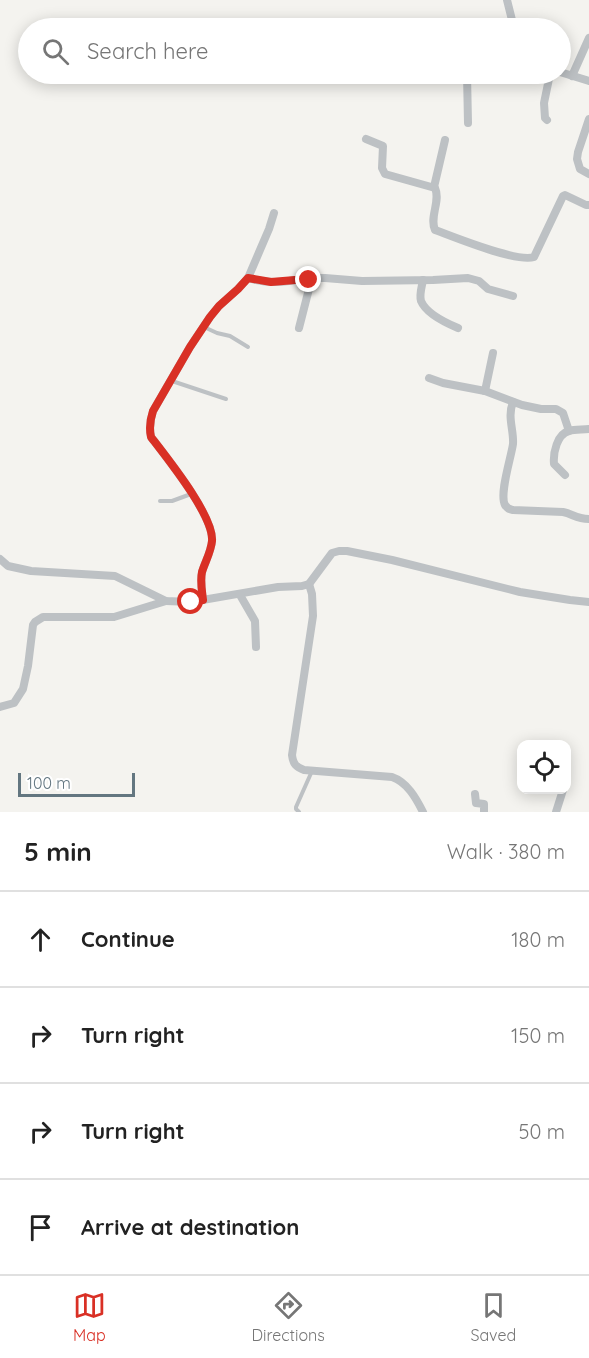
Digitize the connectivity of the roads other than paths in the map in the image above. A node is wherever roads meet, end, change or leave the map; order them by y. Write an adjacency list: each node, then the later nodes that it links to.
1 (507, 0): 2 (street)
2 (512, 18)
3 (589, 38): 4 (street)
4 (572, 75): 5 (street)
5 (589, 81)
6 (467, 84): 10 (street)
7 (548, 84): 9 (street)
8 (589, 119): 13 (street)
9 (547, 120)
10 (468, 123)
11 (366, 139): 14 (street)
12 (445, 140): 14 (street)
13 (589, 174)
14 (434, 187): 15 (street)
15 (589, 205)
16 (274, 213): 17 (street)
17 (248, 278): 18 (street); 21 (street)
18 (309, 280): 19 (street); 22 (street)
19 (423, 280): 20 (street); 23 (street)
20 (513, 296)
21 (203, 327): 24 (lane); 27 (street)
22 (299, 328)
23 (458, 328)
24 (249, 346)
25 (493, 353): 28 (street)
26 (429, 378): 28 (street)
27 (171, 380): 29 (lane); 34 (street)
28 (485, 391): 30 (street)
29 (226, 399)
30 (513, 402): 32 (street); 36 (street)
31 (589, 429): 32 (street)
32 (569, 431): 33 (street)
33 (565, 476)
34 (191, 493): 35 (lane); 40 (street)
35 (160, 501)
36 (589, 519)
37 (0, 559): 41 (street)
38 (309, 584): 39 (street); 42 (street); 45 (street)
39 (240, 595): 40 (street); 43 (street)
40 (203, 600): 41 (street)
41 (166, 601): 44 (street)
42 (589, 602)
43 (256, 647)
44 (0, 707)
45 (312, 770): 48 (lane); 49 (street)
46 (475, 794): 50 (street)
47 (561, 794): 51 (street)
48 (299, 812)
49 (423, 812)
50 (484, 812)
51 (556, 812)

